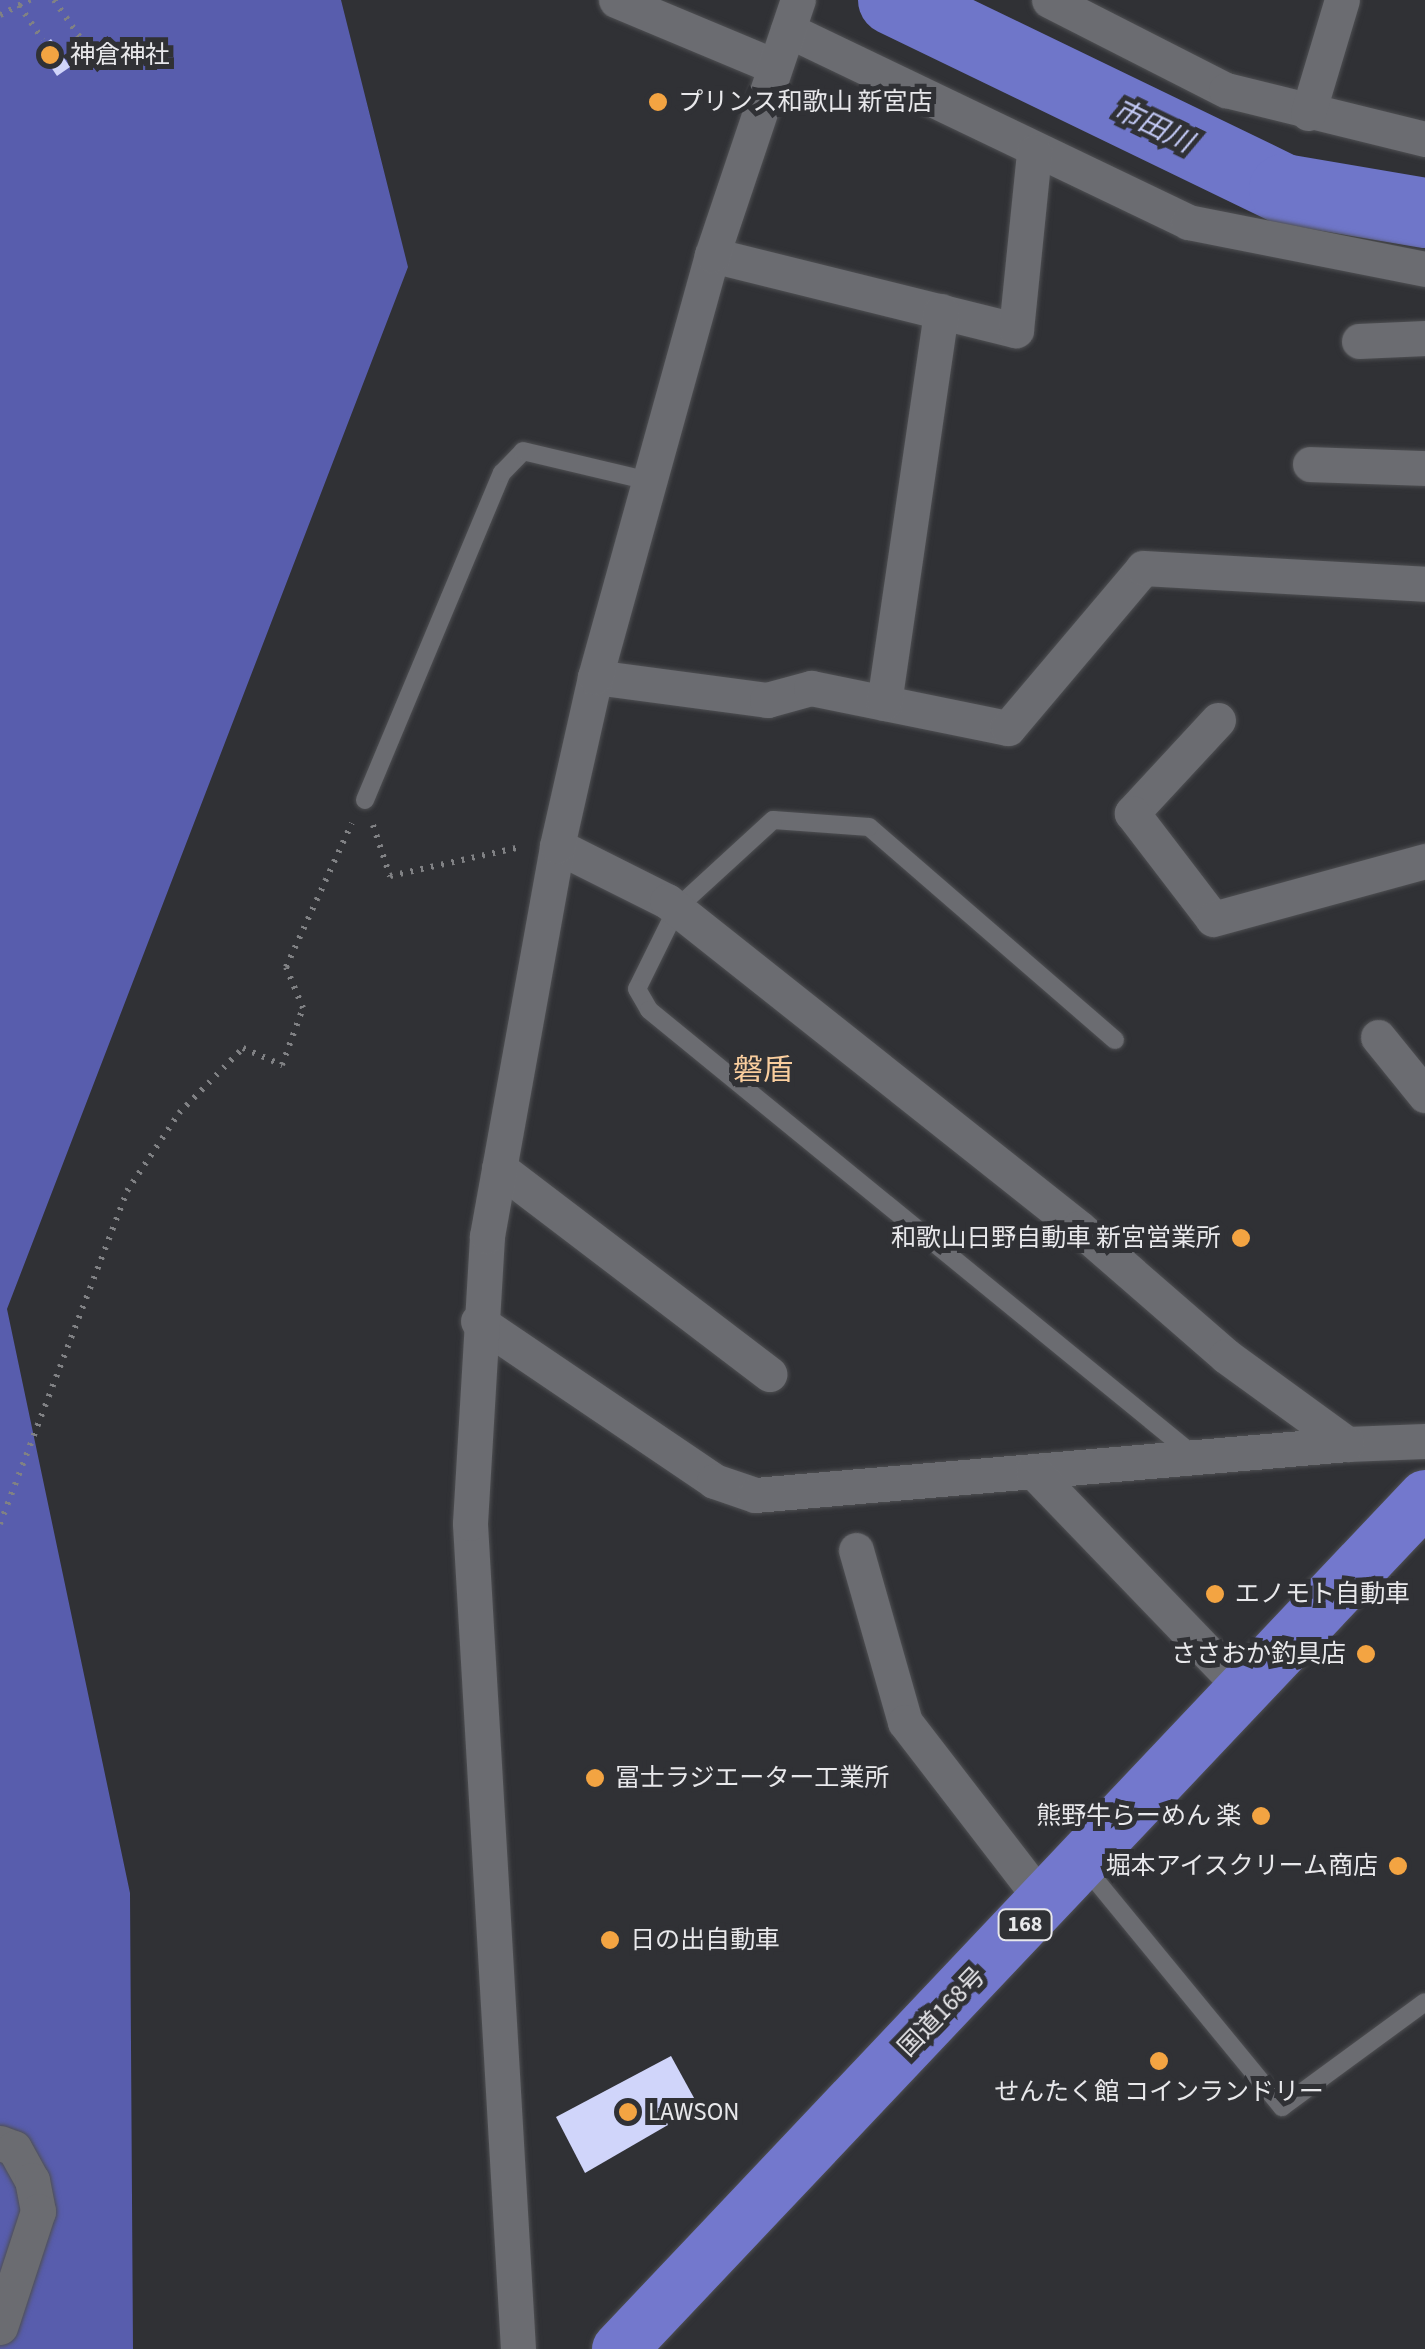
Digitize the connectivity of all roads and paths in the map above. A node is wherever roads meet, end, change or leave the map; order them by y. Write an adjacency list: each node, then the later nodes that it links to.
1 (30, 0): 6 (path)
2 (54, 0): 10 (path)
3 (616, 0): 11 (street)
4 (1049, 0): 12 (street)
5 (1342, 0): 12 (street)
6 (19, 6): 8 (path); 9 (path)
7 (794, 11): 11 (street); 14 (street)
8 (0, 15)
9 (43, 40)
10 (86, 46)
11 (774, 66): 15 (street)
12 (1308, 113): 13 (street)
13 (1425, 139)
14 (1034, 152): 16 (street); 17 (street)
15 (712, 254): 17 (street); 22 (street)
16 (1425, 268)
17 (941, 312): 25 (street)
18 (1425, 338): 19 (street)
19 (1360, 342)
20 (1310, 464): 21 (street)
21 (1425, 468)
22 (645, 480): 24 (street); 27 (lane)
23 (1425, 584): 25 (street)
24 (595, 677): 25 (street); 28 (street)
25 (884, 703)
26 (1218, 720): 29 (street)
27 (366, 800): 28 (path); 42 (path)
28 (557, 846): 30 (street); 34 (street)
29 (1425, 861)
30 (677, 908): 32 (lane); 38 (street); 39 (lane)
31 (1378, 1037): 33 (street)
32 (1115, 1040)
33 (1425, 1095)
34 (499, 1168): 35 (street); 36 (street)
35 (478, 1320): 40 (street); 50 (street)
36 (769, 1374)
37 (1425, 1442): 38 (street)
38 (1347, 1444): 39 (street)
39 (1196, 1457): 40 (street)
40 (1033, 1471): 44 (street)
41 (1425, 1497): 44 (highway, 国道168号 / 168)
42 (0, 1524)
43 (856, 1550): 46 (street)
44 (1243, 1689): 45 (highway, 国道168号 / 168)
45 (1083, 1865): 46 (highway, 国道168号 / 168); 47 (lane)
46 (1045, 1904): 51 (highway, 国道168号 / 168)
47 (1425, 2002)
48 (0, 2143): 49 (street)
49 (0, 2327)
50 (518, 2349)
51 (619, 2349)

